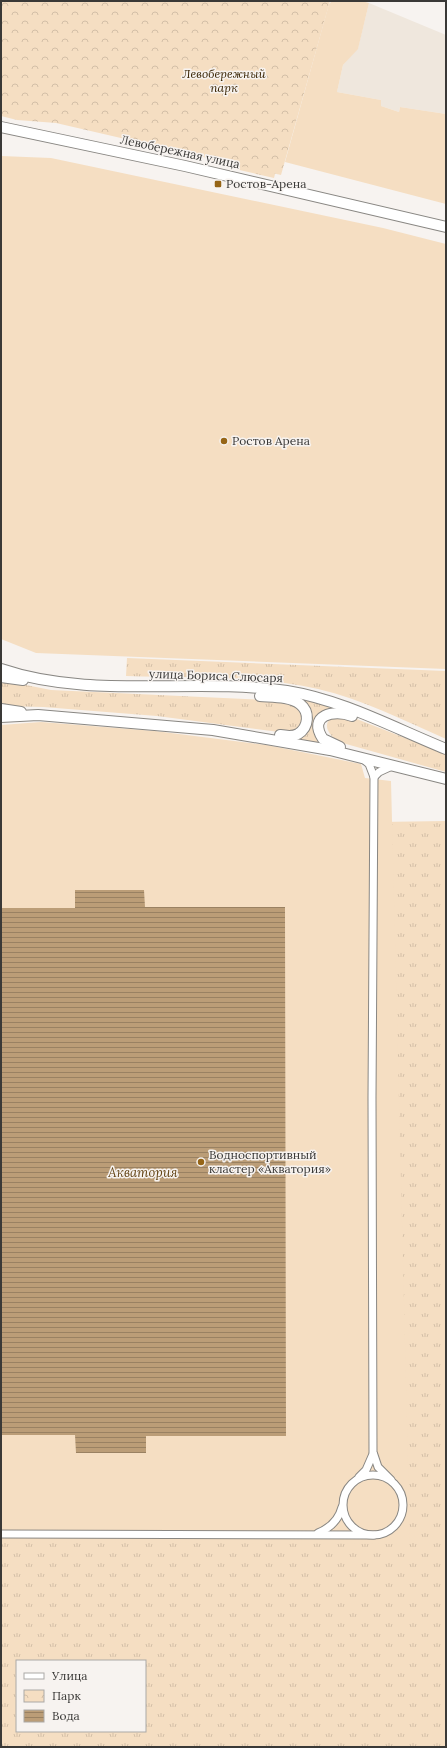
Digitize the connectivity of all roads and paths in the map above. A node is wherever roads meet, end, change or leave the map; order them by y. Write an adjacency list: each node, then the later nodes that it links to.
1 (1, 127): 2 (main road, Левобережная улица)
2 (446, 228)
3 (1, 669): 5 (main road, улица Бориса Слюсаря)
4 (1, 677): 5 (main road)
5 (47, 681): 6 (main road, улица Бориса Слюсаря)
6 (234, 687): 10 (main road, улица Бориса Слюсаря); 11 (main road)
7 (1, 709): 8 (main road)
8 (38, 715): 9 (main road); 11 (main road)
9 (1, 717)
10 (386, 724): 12 (main road, улица Бориса Слюсаря); 13 (main road)
11 (243, 734): 13 (main road)
12 (446, 749)
13 (366, 758): 14 (main road); 15 (street)
14 (394, 765): 15 (street); 16 (main road)
15 (374, 777): 17 (street)
16 (446, 779)
17 (373, 1452): 18 (street); 19 (street)
18 (391, 1480): 19 (street); 23 (street)
19 (355, 1481): 20 (street)
20 (344, 1502): 22 (street); 23 (street)
21 (1, 1534): 22 (street)
22 (314, 1534): 23 (street)
23 (374, 1535)

